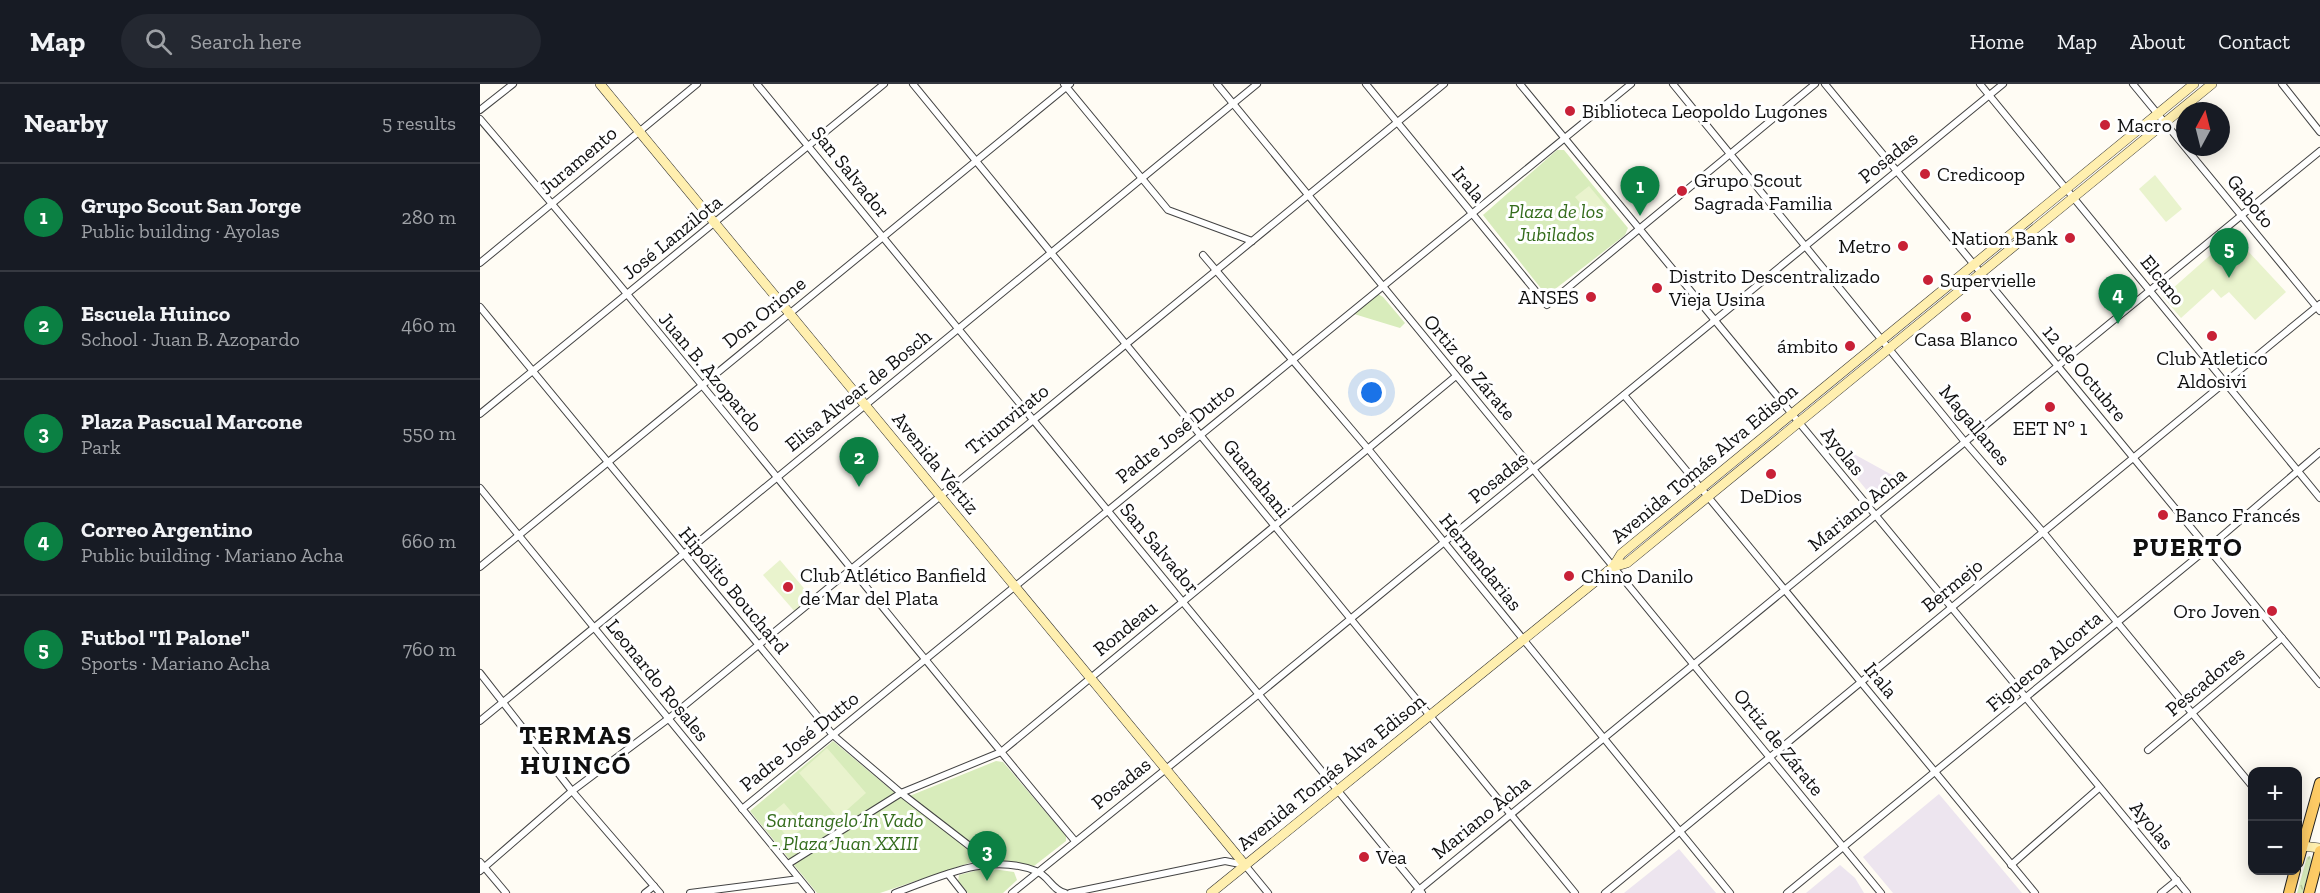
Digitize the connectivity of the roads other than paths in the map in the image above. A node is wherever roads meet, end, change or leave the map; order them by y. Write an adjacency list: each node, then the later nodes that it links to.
1 (513, 84): 25 (street)
2 (600, 84): 30 (main road, Avenida Vértiz)
3 (697, 84): 30 (street, Juramento)
4 (757, 84): 33 (street, San Salvador)
5 (884, 84): 33 (street, José Lanzilota)
6 (913, 84): 36 (street, Guanahani)
7 (1217, 84): 24 (street, Ortiz de Zárate)
8 (1257, 84): 24 (street, Elisa Alvear de Bosch)
9 (1366, 84): 29 (street, Irala)
10 (1444, 84): 29 (street, Triunvirato)
11 (1520, 84): 32 (street, Ayolas)
12 (1631, 84): 32 (street, Padre José Dutto)
13 (1673, 84): 35 (street, Magallanes)
14 (1815, 84): 35 (street)
15 (1825, 84): 37 (street, 12 de Octubre)
16 (1980, 84): 23 (street, Elcano)
17 (2003, 84): 23 (street, Posadas)
18 (2133, 84): 26 (street, Gaboto)
19 (2194, 84): 26 (main road, Avenida Tomás Alva Edison)
20 (2212, 84): 28 (main road, Avenida Tomás Alva Edison)
21 (2282, 84): 31 (street)
22 (1067, 85): 36 (street, Don Orione); 38 (street)
23 (1990, 95): 37 (street, Posadas); 39 (street, Elcano)
24 (1233, 103): 38 (street, Elisa Alvear de Bosch); 40 (street, Ortiz de Zárate)
25 (480, 110)
26 (2158, 114): 28 (street, Gaboto); 39 (main road, Avenida Tomás Alva Edison)
27 (480, 119): 42 (street, Juan B. Azopardo)
28 (2165, 122): 41 (main road, Avenida Tomás Alva Edison); 44 (street, Gaboto)
29 (1396, 123): 40 (street, Triunvirato); 43 (street, Irala)
30 (640, 130): 42 (street, Juramento); 45 (main road, Avenida Vértiz)
31 (2320, 132)
32 (1565, 139): 43 (street, Padre José Dutto); 46 (street, Ayolas)
33 (809, 146): 45 (street, José Lanzilota); 47 (street, San Salvador)
34 (2320, 151): 44 (street, Mariano Acha)
35 (1730, 154): 46 (street); 49 (street, Magallanes)
36 (976, 161): 47 (street, Don Orione); 50 (street, Guanahani)
37 (1897, 171): 49 (street, Posadas); 53 (street, 12 de Octubre)
38 (1142, 178): 48 (street); 50 (street, Elisa Alvear de Bosch)
39 (2067, 188): 41 (street, Elcano); 53 (main road, Avenida Tomás Alva Edison)
40 (1309, 195): 48 (street, Triunvirato); 56 (street, Ortiz de Zárate)
41 (2074, 197): 55 (main road, Avenida Tomás Alva Edison); 57 (street, Elcano)
42 (552, 203): 52 (street, Juramento); 58 (street, Juan B. Azopardo)
43 (1473, 214): 46 (street, Irala); 56 (street, Padre José Dutto)
44 (2241, 215): 57 (street, Mariano Acha); 60 (street, Gaboto)
45 (716, 222): 58 (street, José Lanzilota); 61 (main road, Avenida Vértiz)
46 (1641, 231): 62 (street, Ayolas)
47 (883, 237): 61 (street, Don Orione); 63 (street, San Salvador)
48 (1252, 241): 54 (street, Triunvirato)
49 (1806, 246): 62 (street, Posadas); 64 (street, Magallanes)
50 (1052, 254): 63 (street, Elisa Alvear de Bosch); 65 (street, Guanahani)
51 (1203, 255): 54 (street, Hernandarias)
52 (480, 263)
53 (1974, 265): 55 (street, 12 de Octubre); 64 (main road, Avenida Tomás Alva Edison)
54 (1216, 271): 65 (street, Triunvirato); 67 (street, Hernandarias)
55 (1981, 273): 66 (main road, Avenida Tomás Alva Edison); 68 (street, 12 de Octubre)
56 (1381, 286): 67 (street, Padre José Dutto); 70 (street, Ortiz de Zárate)
57 (2151, 290): 68 (street, Mariano Acha); 71 (street, Elcano)
58 (627, 296): 69 (street, José Lanzilota); 72 (street, Juan B. Azopardo)
59 (480, 307): 69 (street, Hipólito Bouchard)
60 (2319, 307): 71 (street, Bermejo)
61 (789, 313): 72 (street, Don Orione); 74 (main road, Avenida Vértiz)
62 (1715, 321): 73 (street, Posadas); 76 (street, Ayolas)
63 (959, 330): 74 (street, Elisa Alvear de Bosch); 77 (street, San Salvador)
64 (1882, 340): 66 (street, Magallanes); 76 (main road, Avenida Tomás Alva Edison)
65 (1126, 344): 77 (street, Triunvirato); 79 (street, Guanahani)
66 (1889, 348): 78 (main road, Avenida Tomás Alva Edison); 80 (street, Magallanes)
67 (1290, 360): 79 (street, Padre José Dutto); 81 (street, Hernandarias)
68 (2057, 366): 80 (street, Mariano Acha); 83 (street, 12 de Octubre)
69 (532, 371): 75 (street, José Lanzilota); 84 (street, Hipólito Bouchard)
70 (1456, 376): 81 (street, Rondeau); 85 (street, Ortiz de Zárate)
71 (2225, 382): 83 (street, Bermejo); 86 (street, Elcano)
72 (701, 386): 84 (street, Don Orione); 87 (street, Juan B. Azopardo)
73 (1624, 395): 85 (street, Posadas); 89 (street, Irala)
74 (866, 405): 87 (street, Elisa Alvear de Bosch); 90 (main road, Avenida Vértiz)
75 (480, 414)
76 (1791, 414): 78 (street, Ayolas); 89 (main road, Avenida Tomás Alva Edison)
77 (1033, 420): 90 (street, Triunvirato); 93 (street, San Salvador)
78 (1798, 423): 91 (main road, Avenida Tomás Alva Edison); 94 (street, Ayolas)
79 (1199, 434): 93 (street, Padre José Dutto); 95 (street, Guanahani)
80 (1965, 442): 94 (street, Mariano Acha); 96 (street, Magallanes)
81 (1369, 450): 95 (street, Rondeau); 98 (street, Hernandarias)
82 (2320, 452): 86 (street, Figueroa Alcorta)
83 (2133, 458): 96 (street, Bermejo); 99 (street, 12 de Octubre)
84 (607, 463): 97 (street, Don Orione); 100 (street, Hipólito Bouchard)
85 (1534, 469): 98 (street, Posadas); 102 (street, Ortiz de Zárate)
86 (2298, 471): 92 (street, Elcano); 99 (street, Figueroa Alcorta)
87 (778, 478): 100 (street, Elisa Alvear de Bosch); 103 (street, Juan B. Azopardo)
88 (480, 488): 97 (street, Leonardo Rosales)
89 (1700, 489): 91 (street, Irala); 102 (main road, Avenida Tomás Alva Edison)
90 (940, 496): 103 (street, Triunvirato); 104 (main road, Avenida Vértiz)
91 (1707, 497): 102 (main road, Avenida Tomás Alva Edison); 105 (street, Irala)
92 (2320, 498)
93 (1107, 510): 104 (street, Padre José Dutto); 106 (street, San Salvador)
94 (1875, 516): 105 (street, Mariano Acha); 107 (street, Ayolas)
95 (1275, 526): 106 (street, Rondeau); 108 (street, Guanahani)
96 (2043, 532): 107 (street, Bermejo); 109 (street, Magallanes)
97 (519, 535): 101 (street, Don Orione); 110 (street, Leonardo Rosales)
98 (1444, 543): 108 (street, Posadas); 112 (street, Hernandarias)
99 (2208, 548): 109 (street, Figueroa Alcorta); 111 (street, 12 de Octubre)
100 (684, 555): 110 (street, Elisa Alvear de Bosch); 113 (street, Hipólito Bouchard)
101 (480, 567)
102 (1613, 567): 112 (main road, Avenida Tomás Alva Edison); 115 (street, Ortiz de Zárate)
103 (852, 568): 113 (street, Triunvirato); 114 (street, Juan B. Azopardo)
104 (1014, 586): 114 (street, Padre José Dutto); 117 (main road, Avenida Vértiz)
105 (1784, 590): 115 (street, Mariano Acha); 118 (street, Irala)
106 (1184, 602): 117 (street, Rondeau); 120 (street, San Salvador)
107 (1951, 607): 118 (street, Bermejo); 121 (street, Ayolas)
108 (1351, 619): 120 (street, Posadas); 124 (street, Guanahani)
109 (2117, 622): 121 (street, Figueroa Alcorta); 123 (street, Magallanes)
110 (595, 628): 122 (street, Elisa Alvear de Bosch); 125 (street, Leonardo Rosales)
111 (2282, 638): 119 (street, 12 de Octubre); 123 (street, Pescadores)
112 (1523, 640): 124 (main road, Avenida Tomás Alva Edison); 128 (street, Hernandarias)
113 (757, 645): 125 (street, Triunvirato); 127 (street, Hipólito Bouchard)
114 (924, 660): 127 (street, Padre José Dutto); 130 (street, Juan B. Azopardo)
115 (1694, 664): 128 (street, Mariano Acha); 131 (street, Ortiz de Zárate)
116 (480, 673): 122 (street)
117 (1090, 678): 130 (street, Rondeau); 132 (main road, Avenida Vértiz)
118 (1861, 681): 131 (street, Bermejo); 133 (street, Irala)
119 (2320, 684)
120 (1259, 694): 132 (street, Posadas); 137 (street, San Salvador)
121 (2025, 699): 133 (street, Figueroa Alcorta); 136 (street, Ayolas)
122 (504, 702): 126 (street, Elisa Alvear de Bosch); 138 (street)
123 (2192, 713): 129 (street, Pescadores); 134 (street, Magallanes)
124 (1430, 715): 137 (main road, Avenida Tomás Alva Edison); 141 (street, Guanahani)
125 (668, 719): 138 (street, Triunvirato); 140 (street, Leonardo Rosales)
126 (480, 721)
127 (833, 735): 139 (street, Hipólito Bouchard); 140 (street, Padre José Dutto)
128 (1603, 739): 141 (street, Mariano Acha); 142 (street, Hernandarias)
129 (2148, 750)
130 (1001, 752): 139 (street, Rondeau); 144 (street, Juan B. Azopardo)
131 (1769, 757): 142 (street, Bermejo); 146 (street, Ortiz de Zárate)
132 (1167, 768): 144 (street, Posadas); 150 (main road, Avenida Vértiz)
133 (1936, 772): 146 (street, Figueroa Alcorta); 151 (street, Irala)
134 (2248, 780)
135 (2320, 783): 143 (main road)
136 (2099, 788): 151 (street); 157 (street, Ayolas)
137 (1338, 790): 150 (main road, Avenida Tomás Alva Edison); 159 (street, San Salvador)
138 (572, 791): 152 (street, Triunvirato); 158 (street)
139 (901, 792): 148 (street, Rondeau); 149 (street, Hipólito Bouchard)
140 (742, 809): 148 (street, Leonardo Rosales)
141 (1510, 814): 159 (street, Mariano Acha); 172 (street, Guanahani)
142 (1679, 831): 173 (street, Bermejo); 174 (street, Hernandarias)
143 (2302, 837)
144 (1075, 841): 153 (street, Posadas)
145 (2302, 844): 147 (main road)
146 (1844, 848): 175 (street, Figueroa Alcorta); 176 (street, Ortiz de Zárate)
147 (2320, 850): 181 (main road)
148 (788, 864): 156 (street, Leonardo Rosales)
149 (993, 864): 153 (street); 154 (street)
150 (1245, 865): 169 (street); 170 (main road, Avenida Tomás Alva Edison); 171 (street)
151 (2012, 865): 177 (street, Irala)
152 (482, 866): 160 (street)
153 (1037, 871): 167 (street, Posadas); 168 (street)
154 (948, 874): 165 (street); 166 (street)
155 (2294, 875): 180 (main road)
156 (799, 879): 163 (street); 164 (street, Leonardo Rosales)
157 (2177, 880): 178 (street); 179 (street, Ayolas)
158 (654, 886): 161 (street); 162 (street)
159 (1419, 892)
160 (506, 893)
161 (645, 893)
162 (660, 893)
163 (690, 893)
164 (811, 893)
165 (895, 893)
166 (963, 893)
167 (1012, 893)
168 (1065, 893)
169 (1070, 893)
170 (1211, 893)
171 (1268, 893)
172 (1575, 893)
173 (1605, 893)
174 (1730, 893)
175 (1787, 893)
176 (1881, 893)
177 (2035, 893)
178 (2161, 893)
179 (2187, 893)
180 (2289, 893)
181 (2309, 893)

